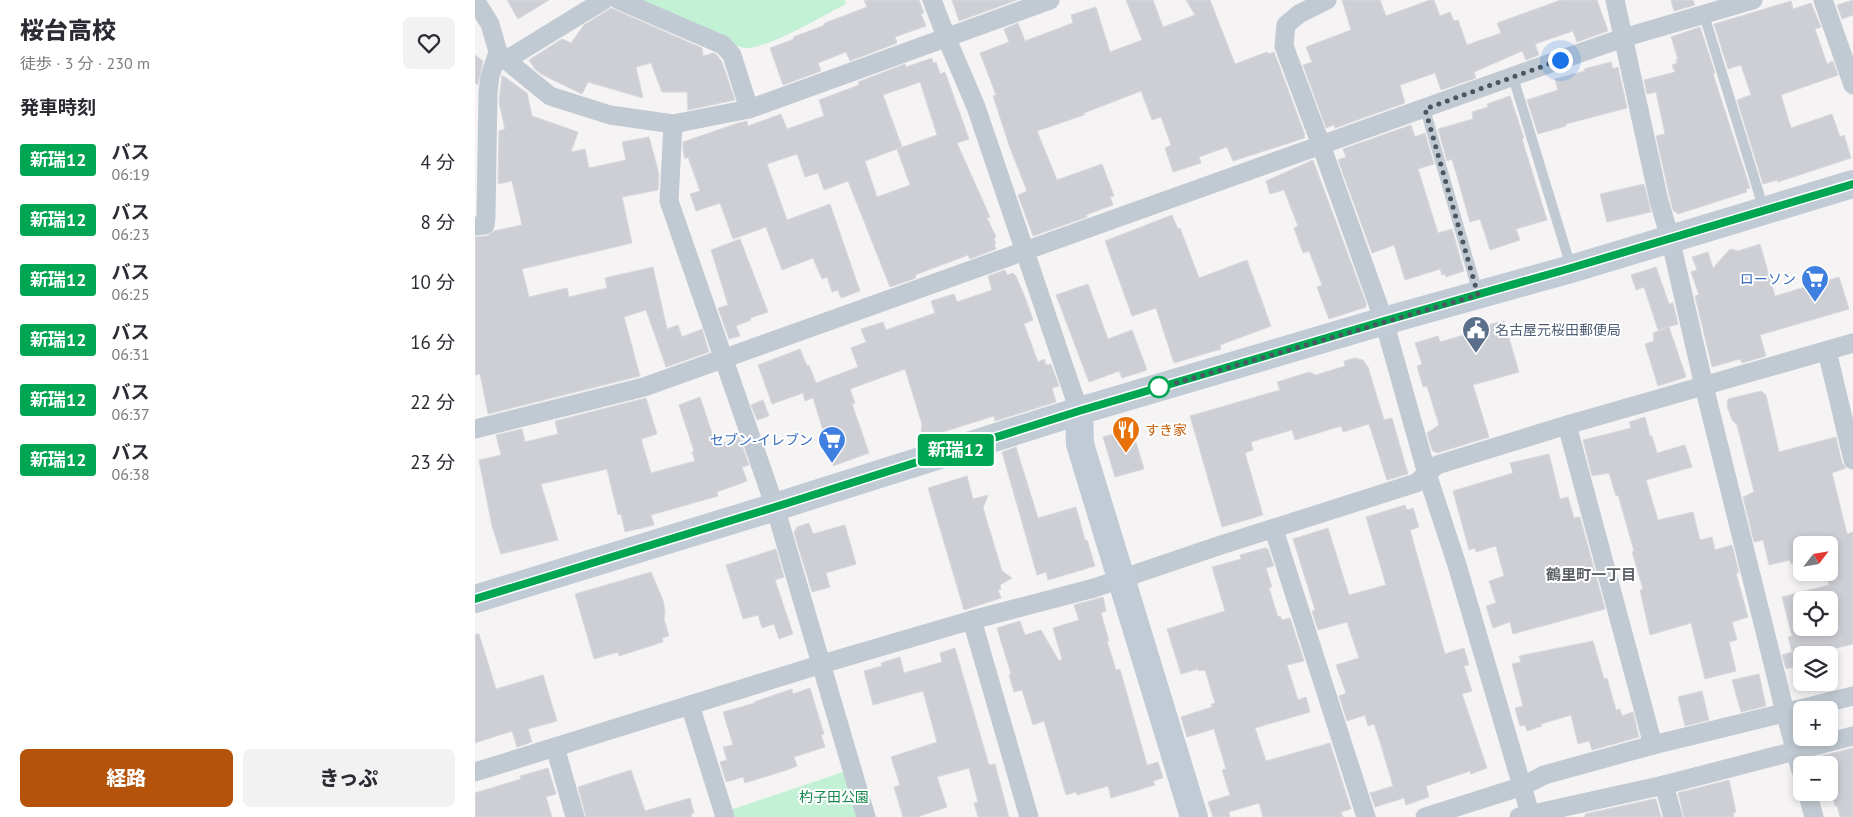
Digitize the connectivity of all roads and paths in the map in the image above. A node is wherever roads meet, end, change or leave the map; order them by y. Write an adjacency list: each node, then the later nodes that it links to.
1 (475, 0): 13 (street)
2 (604, 0): 13 (street)
3 (619, 0): 16 (street)
4 (933, 0): 12 (street)
5 (1050, 0): 12 (street)
6 (1327, 0): 19 (street)
7 (1615, 0): 11 (street)
8 (1753, 0): 10 (street)
9 (1823, 0): 15 (street)
10 (1704, 15): 11 (street); 21 (lane)
11 (1623, 38): 14 (street); 23 (street)
12 (947, 39): 16 (street); 24 (street)
13 (502, 56): 18 (street); 22 (street)
14 (1513, 77): 17 (street); 25 (lane)
15 (1853, 85)
16 (749, 109): 18 (street)
17 (1425, 109): 19 (street); 26 (lane)
18 (673, 124): 30 (street)
19 (1321, 145): 24 (street); 27 (street)
20 (1853, 184): 21 (street)
21 (1764, 210): 23 (street)
22 (475, 226)
23 (1670, 238): 25 (street); 31 (street)
24 (1025, 251): 30 (street); 32 (street)
25 (1571, 268): 26 (street)
26 (1478, 295): 27 (street)
27 (1384, 321): 32 (street); 36 (street)
28 (1853, 343): 29 (street)
29 (1827, 350): 31 (street); 35 (street)
30 (724, 359): 34 (street); 37 (street)
31 (1704, 386): 33 (street); 45 (street)
32 (1079, 411): 37 (street); 39 (street)
33 (1567, 426): 36 (street); 47 (street)
34 (475, 429)
35 (1853, 460)
36 (1427, 474): 38 (street); 52 (street)
37 (775, 507): 40 (street); 42 (street)
38 (1274, 530): 39 (street); 61 (street)
39 (1122, 579): 41 (street); 60 (street)
40 (475, 599)
41 (972, 620): 42 (street); 59 (street)
42 (822, 664): 44 (street); 58 (street)
43 (1853, 696): 45 (street)
44 (690, 705): 48 (street); 57 (street)
45 (1785, 712): 47 (street); 49 (street)
46 (1853, 736): 49 (street)
47 (1653, 745): 52 (street)
48 (555, 747): 51 (street); 56 (street)
49 (1795, 750): 50 (street); 53 (street)
50 (1797, 756)
51 (475, 772)
52 (1523, 786): 55 (street); 62 (street)
53 (1664, 786): 55 (street); 63 (street)
54 (1810, 801): 64 (street)
55 (1526, 816)
56 (575, 817)
57 (725, 817)
58 (866, 817)
59 (1029, 817)
60 (1194, 817)
61 (1366, 817)
62 (1425, 817)
63 (1673, 817)
64 (1814, 817)

